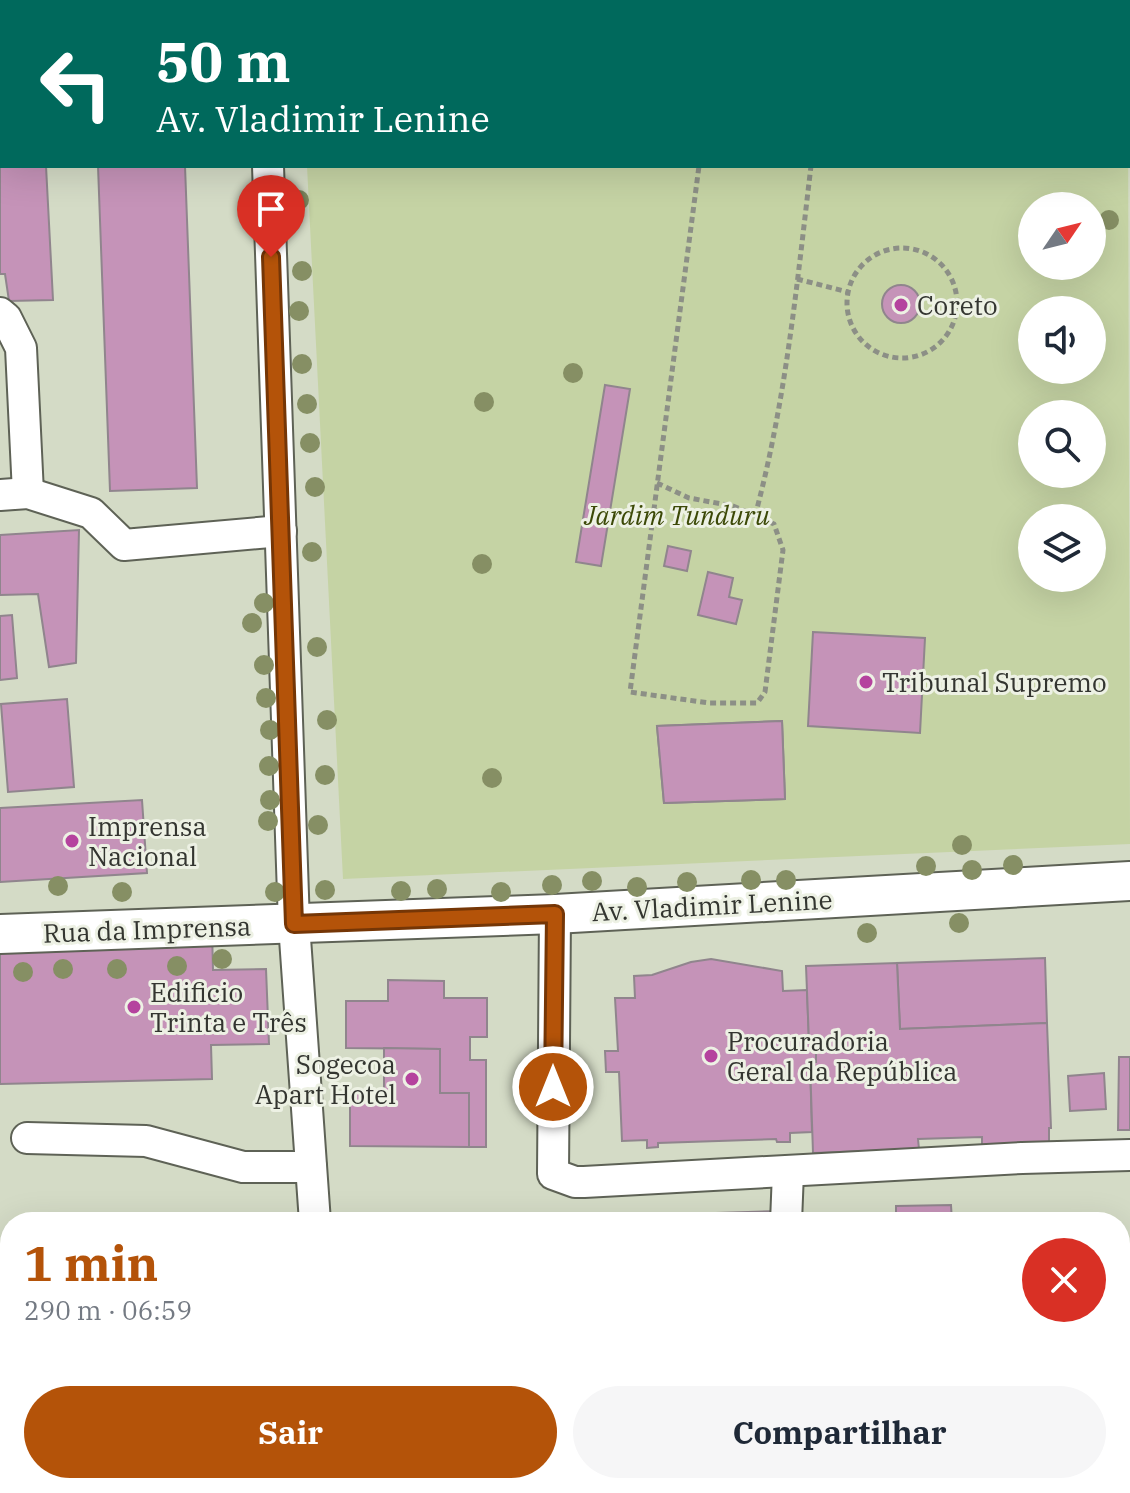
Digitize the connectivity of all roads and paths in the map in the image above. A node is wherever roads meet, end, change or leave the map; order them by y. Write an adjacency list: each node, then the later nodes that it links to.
1 (268, 168): 11 (street)
2 (699, 168): 8 (path)
3 (811, 168): 4 (path)
4 (797, 279): 5 (path); 10 (path)
5 (848, 292): 5 (path)
6 (0, 313): 7 (street)
7 (10, 348): 9 (street)
8 (657, 483): 10 (path); 10 (path)
9 (14, 494): 11 (street)
10 (755, 516)
11 (281, 531): 14 (street)
12 (1130, 881): 13 (main road, Av. Vladimir Lenine)
13 (555, 914): 14 (main road, Av. Vladimir Lenine); 19 (street)
14 (294, 924): 15 (main road, Rua da Imprensa); 18 (street)
15 (0, 934)
16 (27, 1138): 18 (street)
17 (1130, 1155): 19 (street)
18 (311, 1167): 20 (street)
19 (788, 1172): 21 (street)
20 (314, 1212)
21 (786, 1212)

